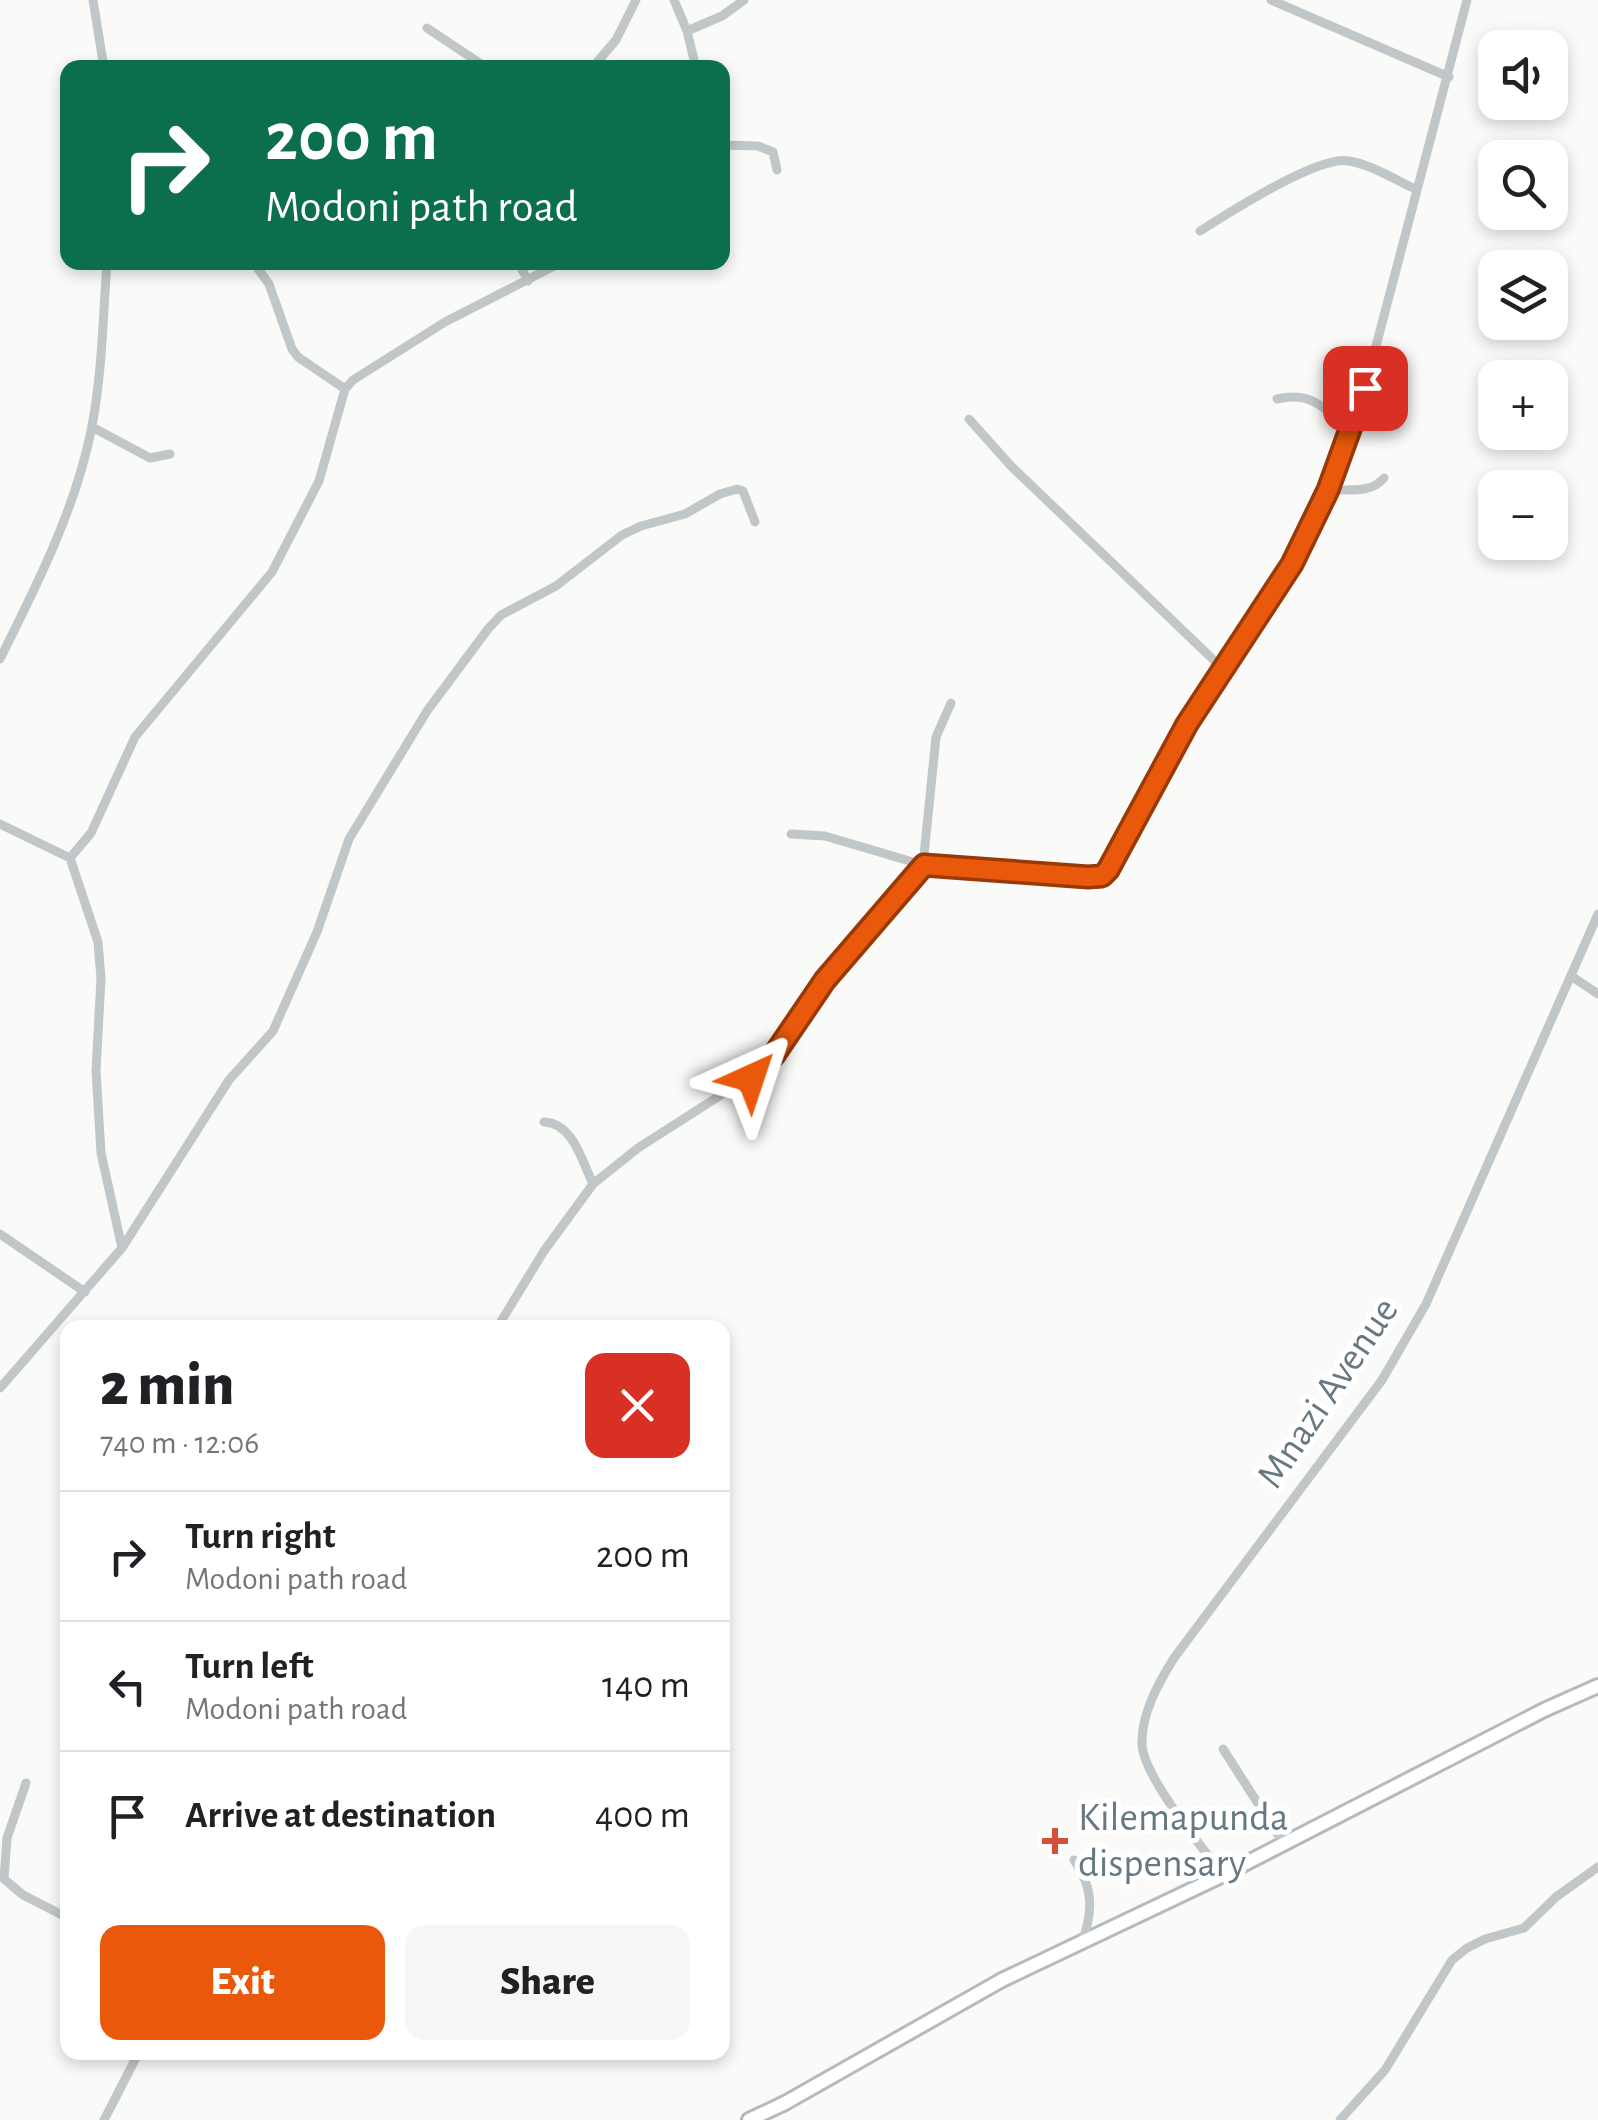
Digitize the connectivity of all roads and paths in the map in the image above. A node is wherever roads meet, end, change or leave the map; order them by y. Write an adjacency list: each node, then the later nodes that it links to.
1 (92, 0): 9 (street)
2 (636, 0): 11 (street)
3 (674, 0): 8 (street)
4 (744, 0): 8 (street)
5 (1272, 0): 13 (street)
6 (1468, 0): 13 (street)
7 (427, 28): 10 (street)
8 (687, 31): 12 (street)
9 (103, 60)
10 (475, 60)
11 (599, 60)
12 (694, 60)
13 (1448, 76): 16 (street)
14 (730, 145): 15 (street)
15 (777, 170)
16 (1415, 190): 17 (street); 27 (street)
17 (1200, 230)
18 (105, 270): 26 (street)
19 (259, 270): 23 (street)
20 (522, 270): 22 (street)
21 (548, 270): 22 (street)
22 (528, 281): 23 (street)
23 (345, 390): 37 (street)
24 (1276, 399): 27 (street)
25 (969, 419): 33 (street)
26 (92, 427): 28 (street); 32 (street)
27 (1350, 429): 30 (street)
28 (170, 454)
29 (1384, 478): 30 (street)
30 (1328, 490): 33 (street)
31 (755, 522): 45 (street)
32 (0, 659)
33 (1222, 668): 38 (street)
34 (952, 704): 38 (street)
35 (0, 824): 37 (street)
36 (791, 834): 38 (street)
37 (70, 858): 45 (street)
38 (924, 865): 43 (street)
39 (1598, 914): 40 (street, Mnazi Avenue)
40 (1571, 976): 41 (street); 57 (street, Mnazi Avenue)
41 (1598, 994)
42 (544, 1122): 43 (street)
43 (594, 1184): 49 (street)
44 (0, 1234): 46 (street)
45 (122, 1248): 46 (street)
46 (85, 1292): 48 (street)
47 (60, 1320): 50 (street)
48 (60, 1320)
49 (503, 1320)
50 (0, 1388)
51 (1598, 1686): 54 (street)
52 (1224, 1750): 54 (street)
53 (26, 1783): 58 (street)
54 (1284, 1844): 57 (street)
55 (1074, 1860): 59 (street)
56 (1598, 1867): 63 (street)
57 (1223, 1875): 59 (street)
58 (60, 1914)
59 (1082, 1943): 62 (street)
60 (135, 2060): 61 (street)
61 (104, 2120)
62 (749, 2120)
63 (1340, 2120)

